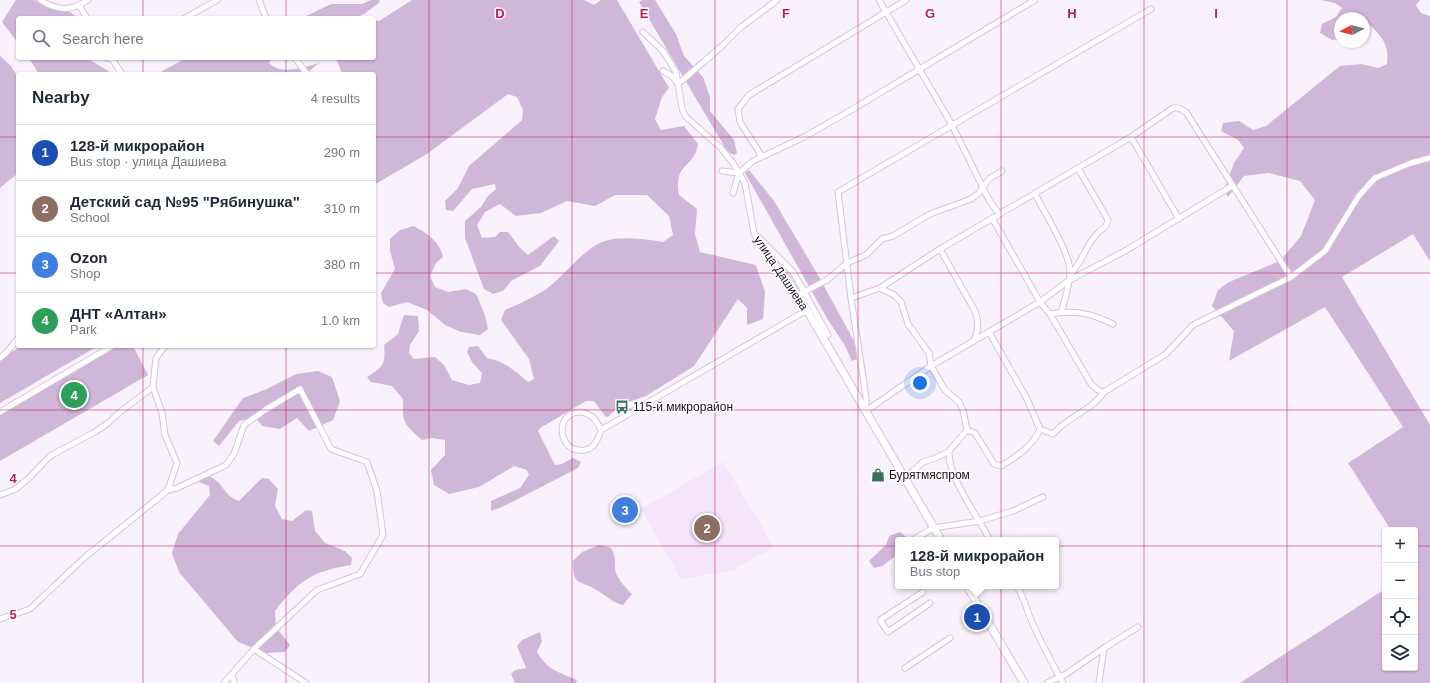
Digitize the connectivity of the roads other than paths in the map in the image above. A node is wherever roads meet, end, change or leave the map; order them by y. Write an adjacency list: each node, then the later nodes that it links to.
1 (40, 0): 9 (street)
2 (88, 0): 9 (street)
3 (217, 0): 13 (street)
4 (259, 0): 14 (street)
5 (777, 0): 22 (street)
6 (879, 0): 11 (street)
7 (906, 0): 11 (street)
8 (1035, 0): 18 (street)
9 (79, 6): 12 (street)
10 (1151, 9): 23 (street)
11 (886, 11): 18 (street); 25 (street)
12 (86, 16)
13 (189, 16)
14 (265, 16)
15 (643, 32): 22 (street, улица Дашиева)
16 (112, 60): 20 (street)
17 (296, 60): 21 (street)
18 (920, 68): 23 (street); 25 (street)
19 (664, 71): 22 (street)
20 (121, 72)
21 (306, 72)
22 (678, 84): 30 (street, улица Дашиева)
23 (952, 125): 32 (street); 40 (street)
24 (1131, 137): 27 (street); 31 (street); 37 (street)
25 (761, 156): 30 (street)
26 (1430, 158): 41 (street)
27 (1078, 168): 34 (street); 42 (street)
28 (722, 171): 30 (street)
29 (1002, 171): 32 (street)
30 (739, 173): 33 (street); 38 (street, улица Дашиева)
31 (1232, 186): 37 (street); 41 (street)
32 (984, 187): 35 (street); 40 (street)
33 (733, 193)
34 (1035, 194): 35 (street); 42 (street)
35 (999, 214): 36 (street)
36 (992, 218): 39 (street); 46 (street)
37 (1179, 219): 42 (street)
38 (754, 233): 44 (street, улица Дашиева); 44 (street)
39 (940, 249): 43 (street); 54 (street)
40 (847, 263): 44 (street); 45 (street)
41 (1290, 277): 60 (street)
42 (1069, 278): 46 (street); 48 (street)
43 (880, 288): 45 (street); 58 (street)
44 (801, 293): 47 (street, улица Дашиева); 52 (street)
45 (851, 298): 61 (street)
46 (1040, 302): 49 (street); 51 (street)
47 (807, 310): 61 (street, улица Дашиева); 64 (street)
48 (1060, 312): 49 (street); 50 (street)
49 (1050, 314): 60 (street)
50 (1113, 324)
51 (989, 332): 54 (street); 63 (street)
52 (828, 335)
53 (16, 341): 57 (street)
54 (974, 341): 58 (street)
55 (109, 348): 62 (street)
56 (164, 348): 59 (street)
57 (0, 358)
58 (931, 366): 61 (street); 65 (street)
59 (153, 386): 68 (street); 69 (street)
60 (1104, 392): 63 (street)
61 (866, 411): 67 (street, улица Дашиева)
62 (0, 412)
63 (1040, 429): 65 (street)
64 (601, 430): 64 (street)
65 (967, 430): 66 (street)
66 (949, 451): 67 (street); 71 (street)
67 (905, 478): 72 (street, улица Дашиева)
68 (168, 490): 80 (street); 84 (street)
69 (0, 495)
70 (1043, 497): 71 (street)
71 (980, 521): 72 (street); 75 (street)
72 (933, 528): 73 (street); 74 (street, улица Дашиева)
73 (918, 537)
74 (939, 537)
75 (988, 537)
76 (969, 589): 91 (street)
77 (1019, 589): 87 (street)
78 (923, 592): 79 (street)
79 (930, 603)
80 (0, 618)
81 (1138, 627): 83 (street)
82 (950, 638): 85 (street)
83 (1104, 648): 87 (street); 94 (street)
84 (254, 649): 86 (street); 90 (street)
85 (905, 668)
86 (232, 674): 88 (street); 89 (street)
87 (1060, 677): 92 (street); 93 (street)
88 (224, 683)
89 (234, 683)
90 (306, 683)
91 (1024, 683)
92 (1047, 683)
93 (1063, 683)
94 (1099, 683)

